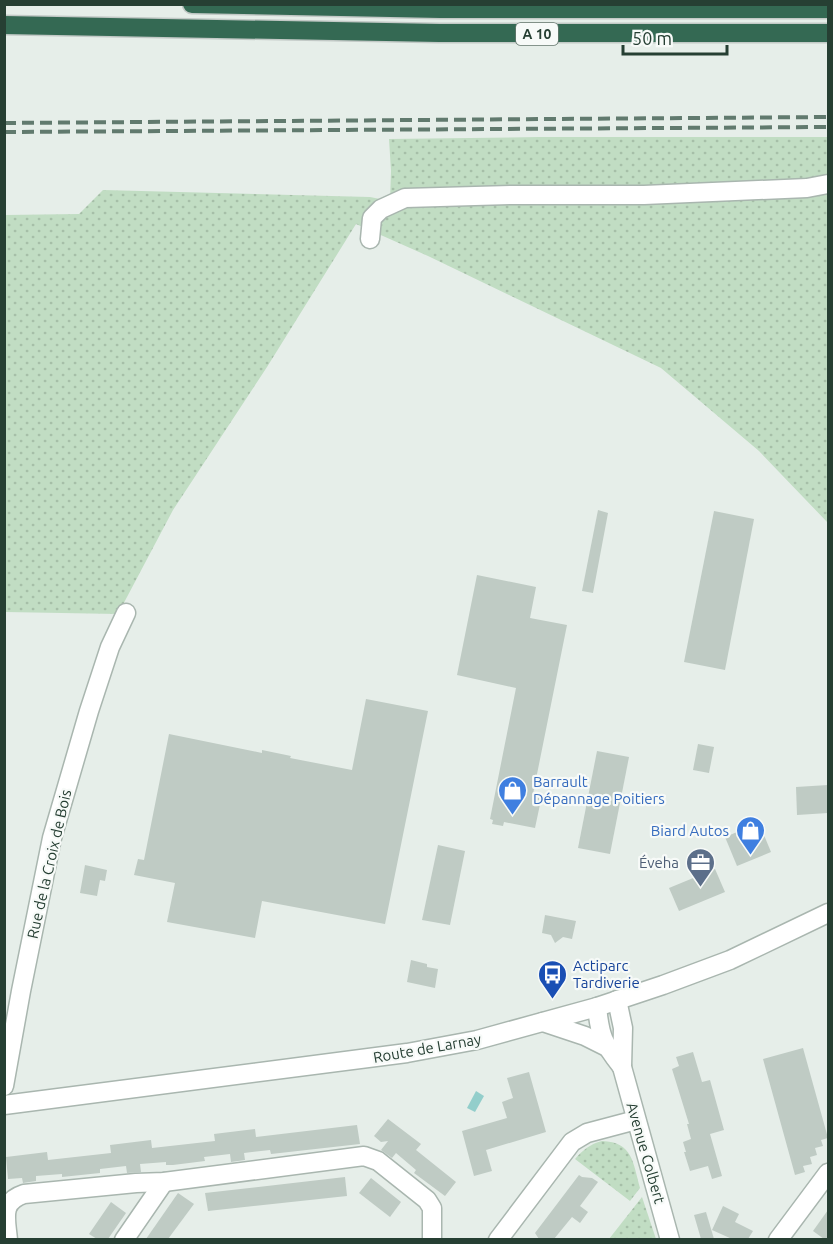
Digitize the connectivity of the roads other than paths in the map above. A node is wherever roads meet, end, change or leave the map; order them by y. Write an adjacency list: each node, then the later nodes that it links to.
1 (192, 4): 2 (highway, A 10)
2 (828, 9)
3 (4, 25): 4 (highway, A 10)
4 (828, 33)
5 (828, 184): 6 (street)
6 (370, 239)
7 (126, 613): 14 (street, Rue de la Croix de Bois)
8 (828, 913): 9 (street, Route de Larnay)
9 (617, 1000): 10 (street, Route de Larnay); 13 (street, Avenue Colbert)
10 (597, 1006): 11 (street, Route de Larnay); 12 (street, Avenue Colbert)
11 (543, 1022): 12 (street, Avenue Colbert); 15 (street, Route de Larnay)
12 (605, 1046): 13 (street, Avenue Colbert)
13 (622, 1067): 16 (street, Avenue Colbert)
14 (4, 1086)
15 (4, 1104)
16 (636, 1120): 23 (street); 24 (street, Avenue Colbert)
17 (828, 1173): 25 (street)
18 (164, 1182): 19 (street); 21 (street); 22 (street)
19 (5, 1209): 20 (street)
20 (9, 1239)
21 (124, 1239)
22 (432, 1239)
23 (498, 1239)
24 (670, 1239)
25 (778, 1239)

